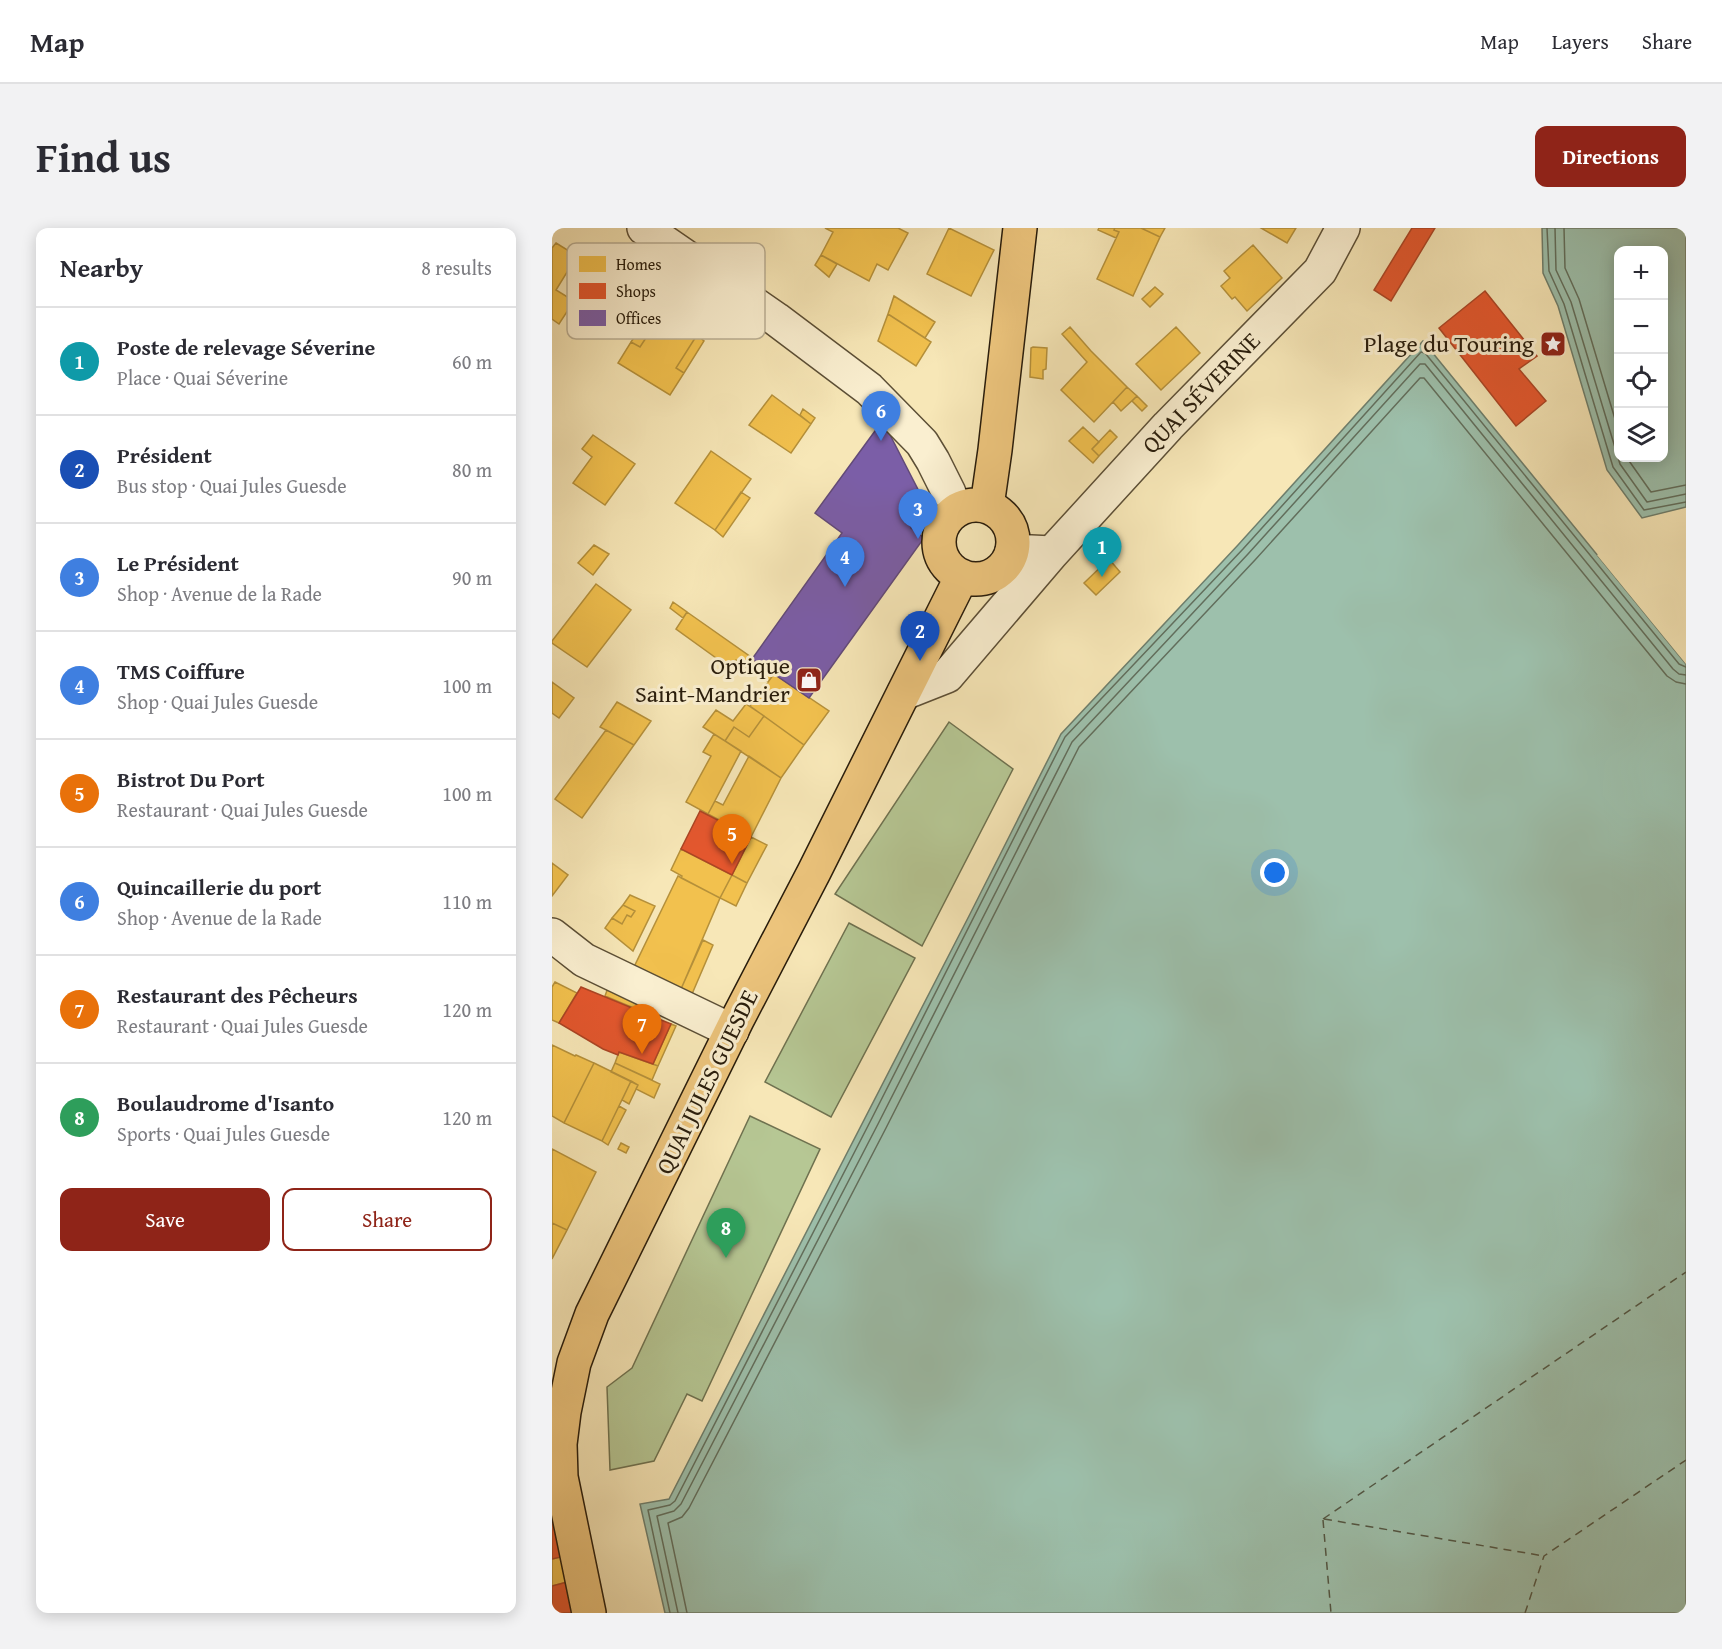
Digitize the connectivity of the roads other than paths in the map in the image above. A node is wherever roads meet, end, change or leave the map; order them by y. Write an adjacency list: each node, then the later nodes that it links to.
1 (644, 228): 4 (street)
2 (1020, 228): 7 (main road)
3 (1343, 228): 9 (street, QUAI SÉVERINE)
4 (666, 243)
5 (765, 311): 6 (street)
6 (949, 493)
7 (987, 506): 8 (main road); 10 (main road)
8 (1011, 551): 9 (street); 10 (main road)
9 (1052, 553): 11 (street, QUAI SÉVERINE)
10 (962, 576): 11 (main road, QUAI JULES GUESDE)
11 (904, 693): 13 (main road, QUAI JULES GUESDE)
12 (552, 935): 13 (street)
13 (732, 1031): 14 (main road, QUAI JULES GUESDE)
14 (589, 1613)

